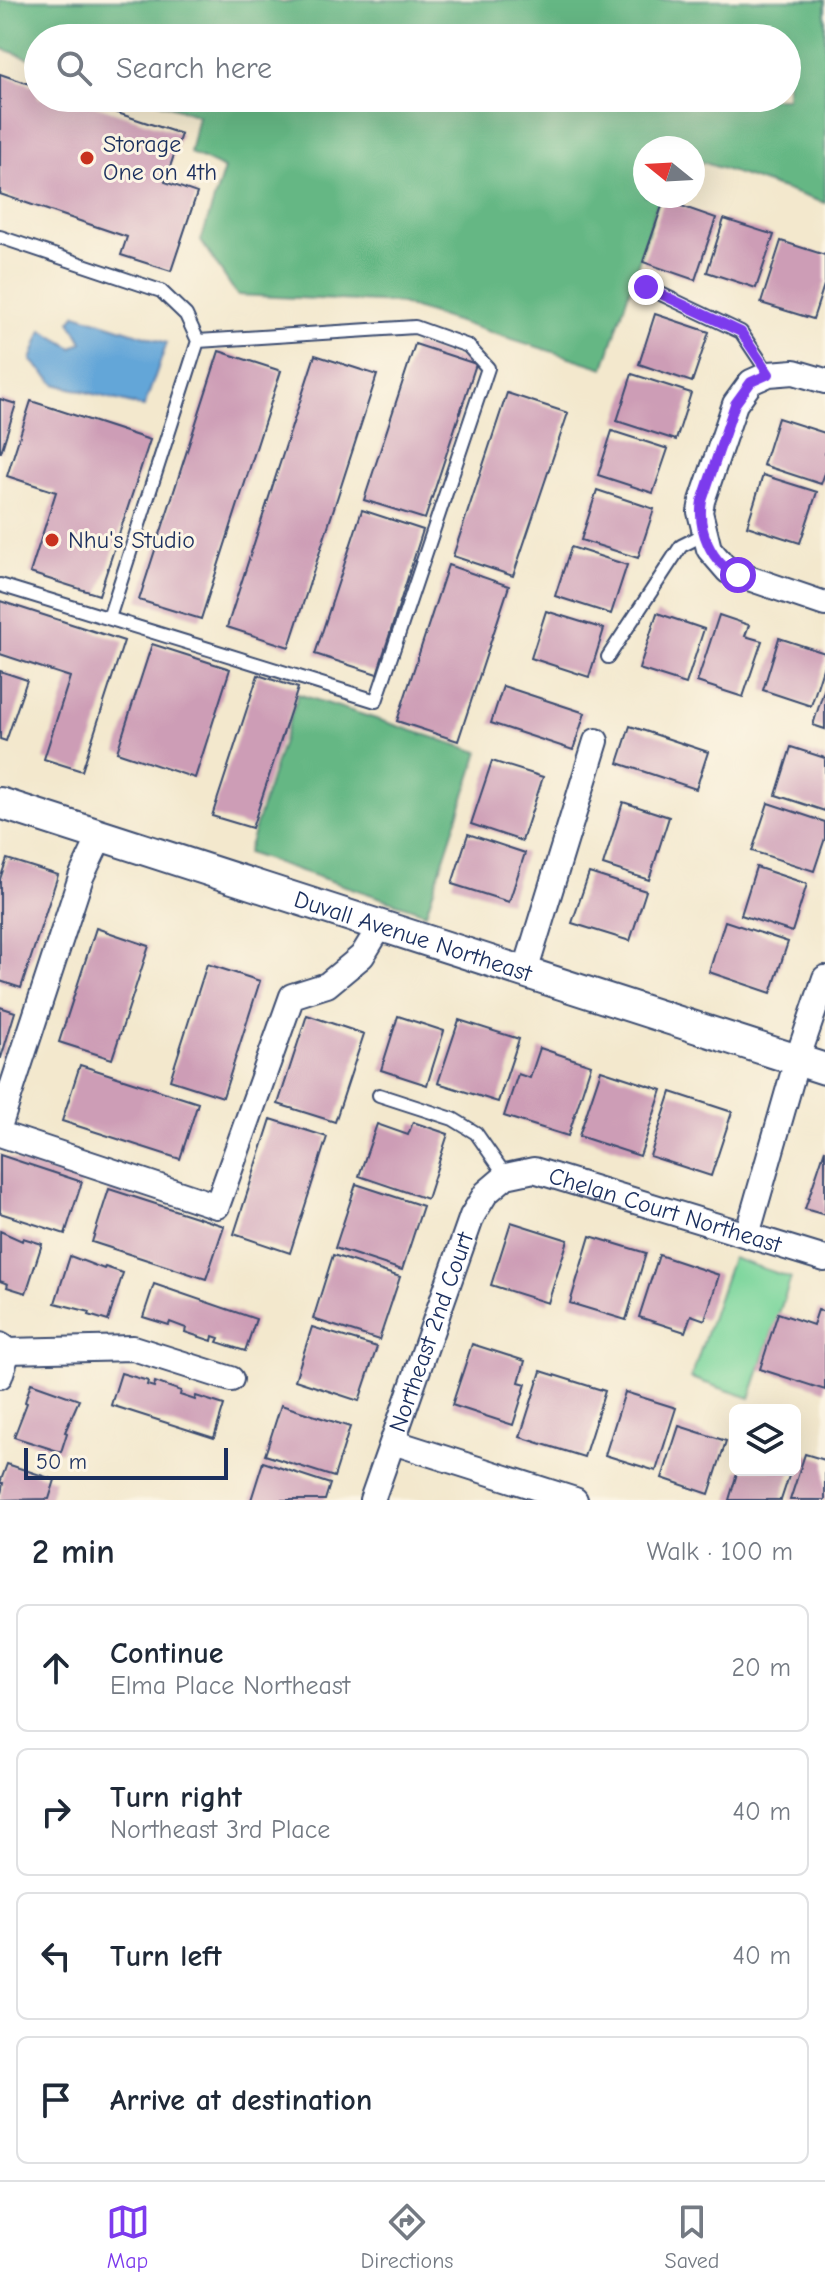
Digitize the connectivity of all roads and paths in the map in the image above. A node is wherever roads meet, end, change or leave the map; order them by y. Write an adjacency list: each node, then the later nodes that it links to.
1 (0, 237): 3 (lane)
2 (646, 287): 4 (lane)
3 (198, 341): 9 (lane); 9 (lane)
4 (769, 374): 5 (street); 6 (street)
5 (825, 381)
6 (705, 534): 8 (street); 10 (lane)
7 (0, 585): 9 (lane)
8 (825, 604)
9 (109, 618)
10 (608, 657)
11 (596, 741): 15 (street)
12 (0, 803): 13 (street, Duvall Avenue Northeast)
13 (101, 835): 14 (street, Duvall Avenue Northeast); 19 (street)
14 (381, 925): 15 (street, Duvall Avenue Northeast); 20 (street)
15 (525, 972): 17 (street, Duvall Avenue Northeast)
16 (825, 978): 17 (street)
17 (811, 1064): 22 (street)
18 (379, 1095): 21 (lane)
19 (0, 1124)
20 (0, 1134)
21 (506, 1176): 22 (street, Chelan Court Northeast); 27 (street, Northeast 2nd Court)
22 (747, 1235): 23 (street, Chelan Court Northeast)
23 (825, 1259)
24 (4, 1348): 25 (street); 26 (street)
25 (0, 1376)
26 (231, 1379)
27 (393, 1442): 28 (street, Northeast 2nd Court); 29 (street)
28 (372, 1500)
29 (575, 1500)

